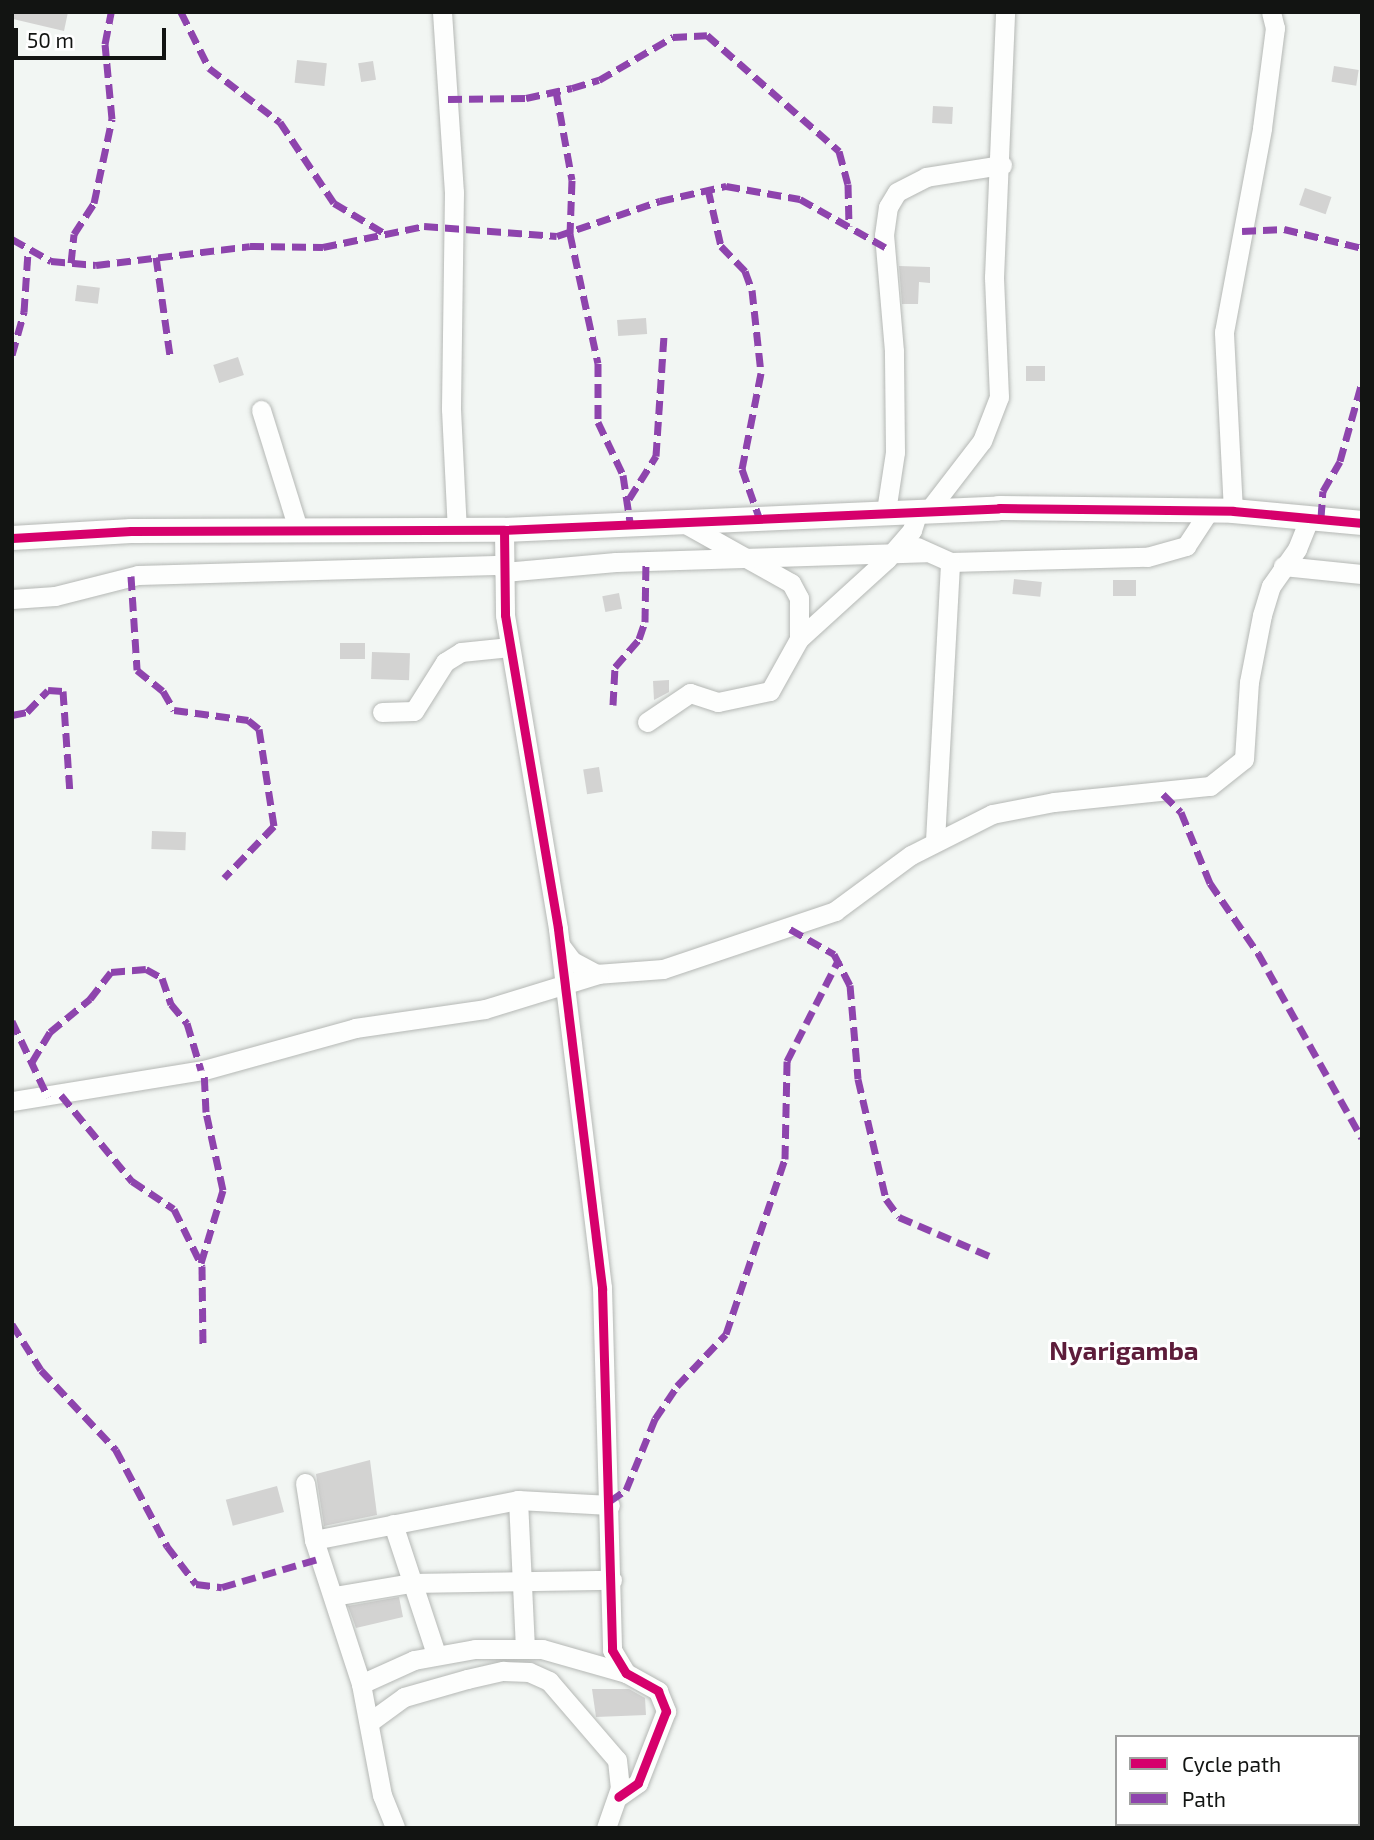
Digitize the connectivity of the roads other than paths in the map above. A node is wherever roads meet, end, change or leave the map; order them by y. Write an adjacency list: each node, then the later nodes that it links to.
1 (442, 12): 14 (street)
2 (1005, 12): 4 (street)
3 (1276, 18): 8 (street)
4 (1002, 165): 6 (street); 7 (street)
5 (261, 410): 12 (street)
6 (886, 511): 7 (street); 10 (street)
7 (923, 511): 8 (street); 16 (street)
8 (1221, 511): 9 (street); 18 (street)
9 (1310, 517): 11 (street); 19 (street)
10 (680, 521): 13 (street); 17 (street)
11 (1362, 523)
12 (298, 529): 14 (street); 15 (street)
13 (504, 530): 14 (street); 20 (street)
14 (457, 531)
15 (12, 538)
16 (899, 545): 17 (street); 18 (street); 23 (street)
17 (751, 558): 20 (street); 23 (street)
18 (950, 562): 27 (street)
19 (1283, 566): 21 (street); 27 (street)
20 (504, 569): 22 (street); 24 (street)
21 (1362, 573)
22 (12, 599)
23 (799, 639): 26 (street)
24 (510, 647): 25 (street); 28 (street)
25 (382, 712)
26 (648, 722)
27 (935, 841): 29 (street)
28 (560, 944): 29 (street); 30 (street)
29 (599, 974): 30 (street)
30 (564, 988): 31 (street); 34 (street)
31 (12, 1101)
32 (305, 1483): 36 (street)
33 (518, 1500): 34 (street); 35 (street); 38 (street)
34 (610, 1505): 37 (street)
35 (393, 1524): 36 (street); 39 (street)
36 (314, 1540): 40 (street)
37 (612, 1580): 38 (street); 43 (street)
38 (519, 1581): 39 (street); 41 (street)
39 (411, 1583): 40 (street); 42 (street)
40 (334, 1596): 44 (street)
41 (525, 1648): 42 (street); 43 (street)
42 (436, 1654): 44 (street)
43 (626, 1673): 46 (street)
44 (361, 1684): 45 (street)
45 (371, 1721): 46 (street); 47 (street)
46 (618, 1797): 48 (street)
47 (395, 1828)
48 (606, 1828)

